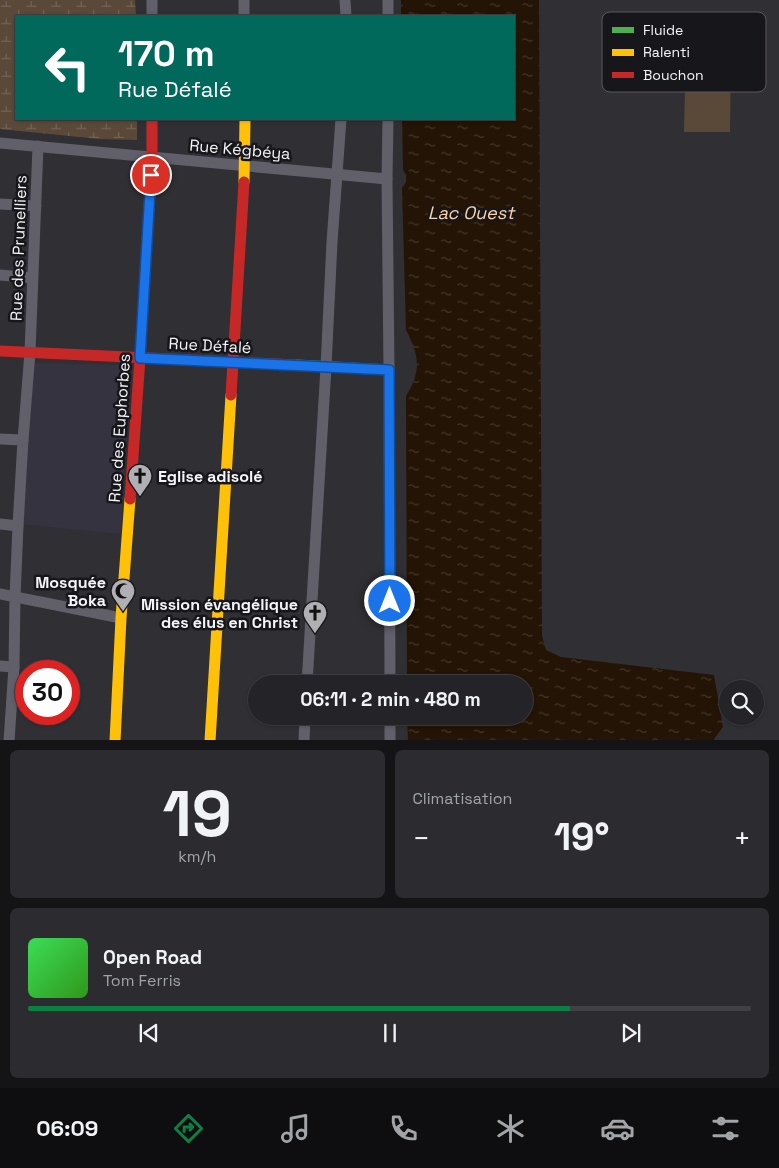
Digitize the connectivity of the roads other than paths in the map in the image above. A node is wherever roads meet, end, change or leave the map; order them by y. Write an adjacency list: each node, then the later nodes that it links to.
1 (152, 0): 5 (street)
2 (244, 0): 6 (street)
3 (345, 0): 7 (street)
4 (388, 0): 8 (street)
5 (152, 15)
6 (244, 15)
7 (346, 15)
8 (388, 15)
9 (152, 120): 15 (street, Rue des Euphorbes)
10 (245, 120): 16 (street)
11 (341, 120): 17 (street)
12 (388, 120): 18 (street)
13 (0, 143): 14 (street, Rue Kégbéya)
14 (38, 146): 15 (street, Rue Kégbéya); 20 (street, Rue des Prunelliers)
15 (152, 157): 16 (street, Rue Kégbéya); 25 (street, Rue des Euphorbes)
16 (245, 166): 17 (street, Rue Kégbéya); 26 (street)
17 (337, 174): 18 (street, Rue Kégbéya); 27 (street)
18 (387, 179): 28 (street)
19 (0, 204): 20 (street)
20 (36, 206): 22 (street, Rue des Prunelliers)
21 (0, 275): 22 (street)
22 (32, 278): 24 (street, Rue des Prunelliers)
23 (0, 351): 24 (street, Rue Défalé)
24 (30, 352): 25 (street, Rue Défalé); 30 (street, Rue des Prunelliers)
25 (140, 358): 26 (street, Rue Défalé); 35 (street, Rue des Euphorbes)
26 (233, 362): 27 (street, Rue Défalé); 44 (street)
27 (326, 367): 28 (street, Rue Défalé); 38 (street)
28 (389, 370): 39 (street)
29 (0, 439): 30 (street)
30 (23, 440): 32 (street, Rue des Prunelliers)
31 (0, 524): 32 (street)
32 (18, 526): 34 (street, Rue des Prunelliers)
33 (0, 594): 34 (street)
34 (15, 598): 35 (street); 37 (street, Rue des Prunelliers)
35 (121, 618): 43 (street, Rue des Euphorbes)
36 (0, 666): 37 (street)
37 (14, 667): 42 (street, Rue des Prunelliers)
38 (308, 675)
39 (390, 675)
40 (305, 725): 45 (street)
41 (390, 725): 46 (street)
42 (9, 740)
43 (115, 740)
44 (210, 740)
45 (304, 740)
46 (390, 740)

